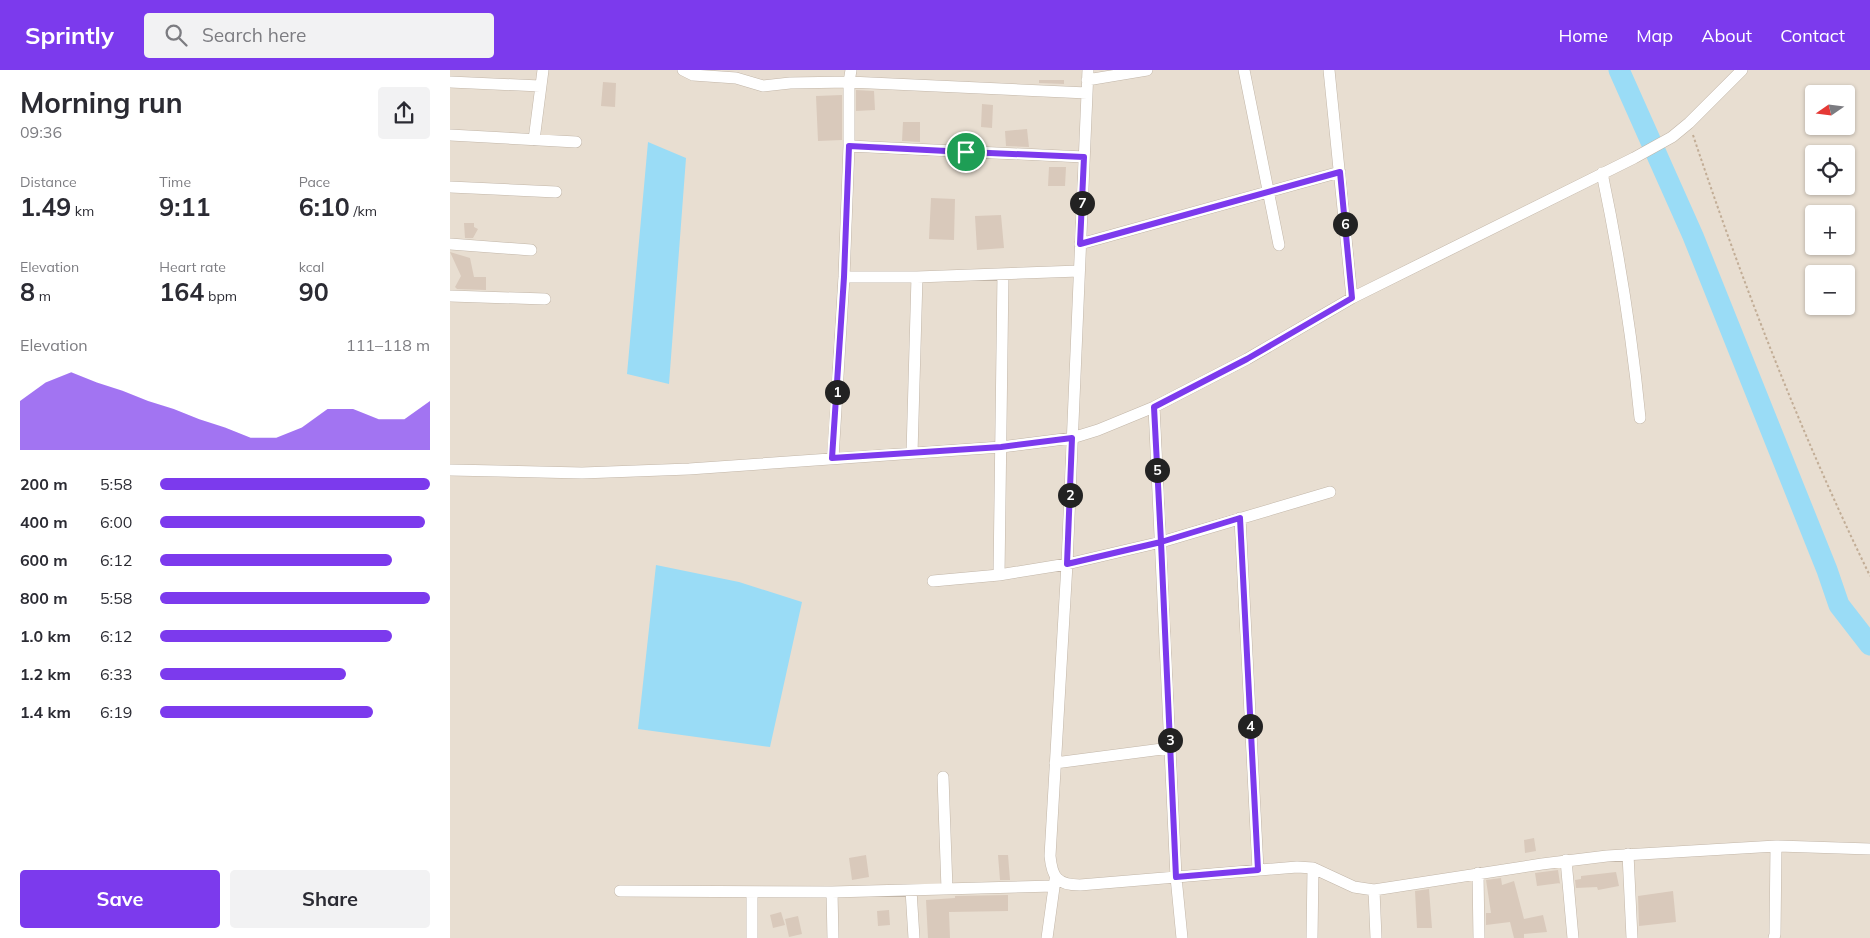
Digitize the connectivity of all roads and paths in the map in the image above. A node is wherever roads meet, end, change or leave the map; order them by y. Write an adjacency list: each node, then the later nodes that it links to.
1 (543, 70): 11 (street)
2 (683, 70): 10 (street)
3 (851, 70): 10 (street)
4 (1147, 70): 8 (street)
5 (1244, 70): 22 (street)
6 (1329, 70): 19 (street)
7 (1742, 70): 13 (street)
8 (1087, 75): 12 (street)
9 (450, 82): 11 (street)
10 (849, 82): 12 (street); 17 (street)
11 (540, 86): 15 (street)
12 (1087, 92): 18 (street)
13 (1689, 123): 20 (street); 47 (path)
14 (450, 135): 15 (street)
15 (534, 140): 16 (street)
16 (576, 142)
17 (849, 146): 18 (street); 30 (street)
18 (1084, 157): 25 (street)
19 (1340, 172): 22 (street); 33 (street)
20 (1602, 173): 33 (street); 36 (street)
21 (450, 187): 23 (street)
22 (1268, 191): 25 (street); 26 (street)
23 (556, 192)
24 (450, 244): 27 (street)
25 (1080, 244): 28 (street)
26 (1280, 245)
27 (530, 250)
28 (1079, 271): 29 (street); 37 (street)
29 (1003, 274): 31 (street); 38 (street)
30 (844, 277): 31 (street); 40 (street)
31 (917, 278): 39 (street)
32 (450, 296): 34 (street)
33 (1352, 298): 35 (street)
34 (545, 299)
35 (1154, 407): 37 (street); 44 (street)
36 (1640, 418)
37 (1072, 438): 38 (street); 45 (street)
38 (1001, 447): 39 (street); 46 (street)
39 (912, 453): 40 (street)
40 (832, 458): 41 (street)
41 (450, 470)
42 (1330, 492): 43 (street)
43 (1240, 518): 44 (street); 57 (street)
44 (1161, 542): 45 (street); 49 (street)
45 (1067, 564): 46 (street); 50 (street)
46 (999, 575): 48 (street)
47 (1870, 576)
48 (933, 581)
49 (1170, 748): 50 (street); 59 (street)
50 (1056, 763): 60 (street)
51 (943, 777): 61 (street)
52 (1776, 846): 53 (street); 54 (street); 77 (street)
53 (1870, 850)
54 (1628, 854): 55 (street); 76 (street)
55 (1566, 860): 58 (street); 75 (street)
56 (1313, 868): 57 (street); 63 (street); 72 (street)
57 (1258, 870): 59 (street)
58 (1478, 873): 63 (street); 74 (street)
59 (1176, 877): 60 (street); 71 (street)
60 (1054, 881): 61 (street); 70 (street)
61 (947, 889): 62 (street)
62 (911, 890): 66 (street); 69 (street)
63 (1374, 890): 73 (street)
64 (620, 891): 65 (street)
65 (752, 892): 66 (street); 67 (street)
66 (832, 892): 68 (street)
67 (752, 938)
68 (833, 938)
69 (914, 938)
70 (1048, 938)
71 (1182, 938)
72 (1312, 938)
73 (1376, 938)
74 (1479, 938)
75 (1573, 938)
76 (1632, 938)
77 (1774, 938)

